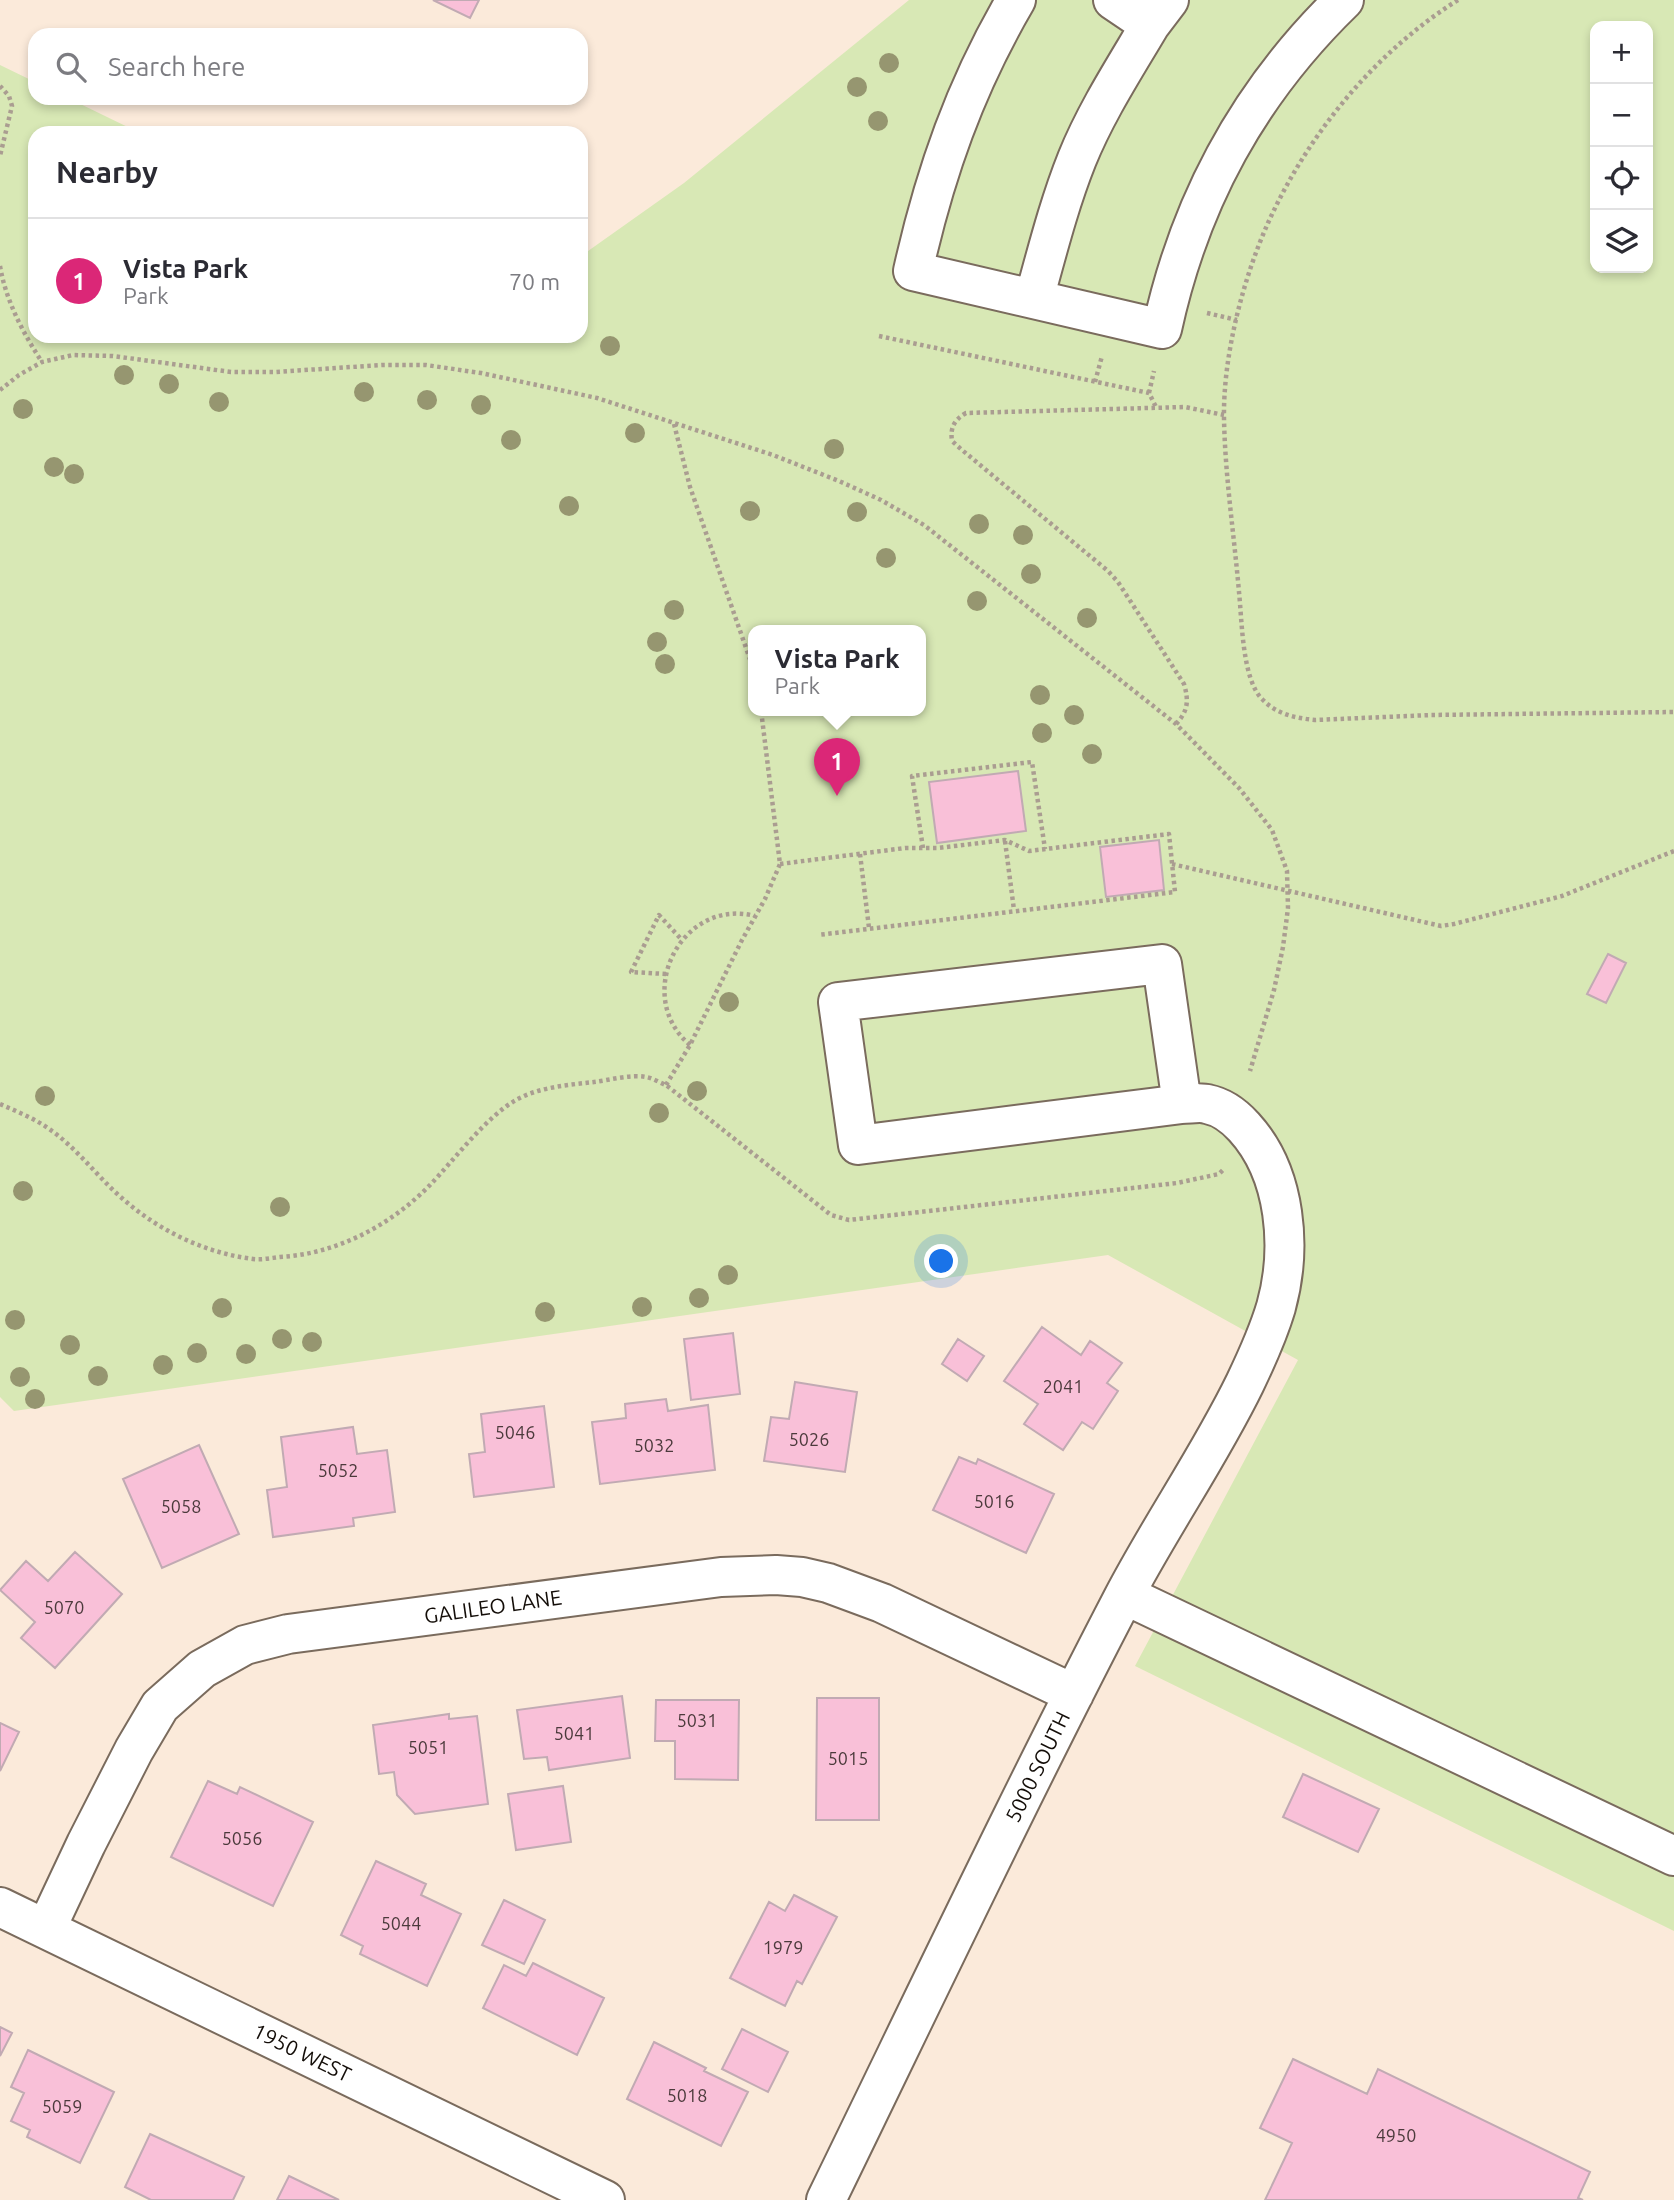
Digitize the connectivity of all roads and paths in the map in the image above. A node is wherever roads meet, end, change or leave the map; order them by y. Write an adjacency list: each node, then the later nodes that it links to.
1 (1016, 0): 9 (street)
2 (1113, 0): 5 (street)
3 (1344, 0): 9 (street)
4 (1458, 0): 16 (path)
5 (1159, 13): 9 (street)
6 (0, 86): 7 (path)
7 (0, 156)
8 (0, 266): 11 (path)
9 (1034, 299)
10 (879, 336): 15 (path)
11 (28, 339)
12 (30, 343): 13 (path)
13 (42, 362): 14 (path); 17 (path)
14 (0, 390)
15 (1156, 407): 16 (path); 21 (path)
16 (1224, 415): 19 (path)
17 (673, 423): 18 (path); 21 (path)
18 (748, 654)
19 (1674, 712)
20 (762, 716): 27 (path)
21 (1176, 724): 29 (path)
22 (1005, 840): 23 (path); 24 (path); 30 (path)
23 (923, 848): 24 (path); 26 (path)
24 (1045, 849): 28 (path)
25 (1674, 851): 29 (path)
26 (860, 855): 27 (path); 32 (path)
27 (780, 864): 31 (path)
28 (1172, 864): 29 (path); 30 (path)
29 (1289, 891): 37 (path)
30 (1014, 910): 32 (path)
31 (755, 916): 34 (path); 36 (path)
32 (869, 928): 33 (path)
33 (818, 935)
34 (682, 940): 35 (path); 35 (path)
35 (666, 974): 36 (path)
36 (690, 1045): 38 (path)
37 (1250, 1071)
38 (666, 1085): 39 (path); 41 (path)
39 (0, 1104)
40 (1182, 1104): 40 (street, 5000 SOUTH); 42 (street, 5000 SOUTH)
41 (1225, 1168)
42 (1125, 1595): 43 (street, 5000 SOUTH); 44 (street)
43 (1074, 1694): 46 (street, GALILEO LANE); 48 (street, 5000 SOUTH)
44 (1674, 1856)
45 (0, 1907): 46 (street, 1950 WEST)
46 (46, 1929): 47 (street, 1950 WEST)
47 (605, 2200)
48 (826, 2200)

